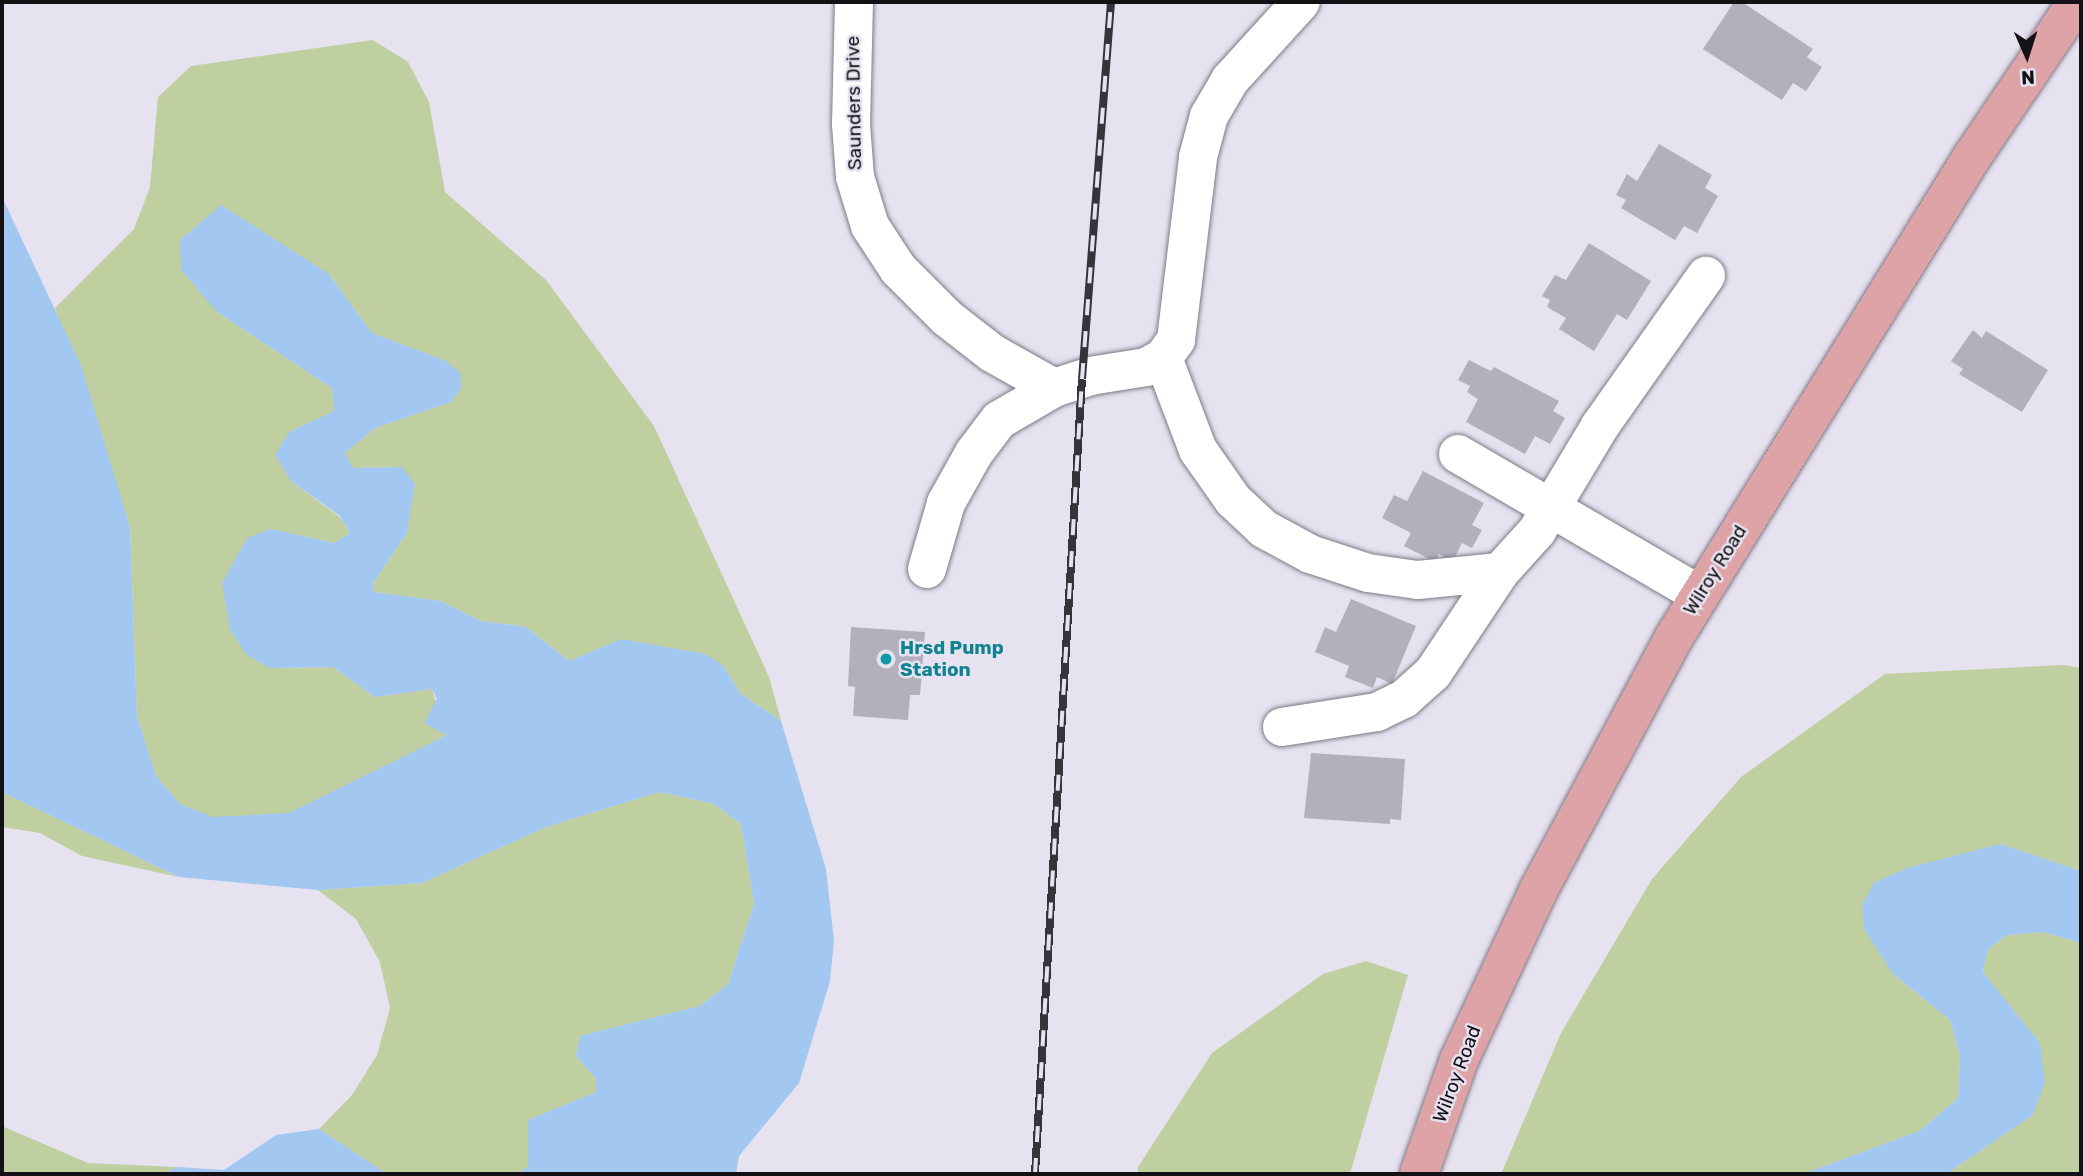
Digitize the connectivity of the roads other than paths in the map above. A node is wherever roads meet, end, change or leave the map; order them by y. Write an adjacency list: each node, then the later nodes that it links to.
1 (854, 2): 6 (street, Saunders Drive)
2 (1301, 2): 5 (street)
3 (2077, 2): 11 (main road, Wilroy Road)
4 (1706, 276): 8 (street)
5 (1163, 358): 6 (street); 10 (street)
6 (1054, 388): 9 (street)
7 (1458, 454): 8 (street)
8 (1552, 506): 10 (street); 11 (street)
9 (927, 569)
10 (1500, 572): 12 (street)
11 (1700, 595): 13 (main road, Wilroy Road)
12 (1282, 727)
13 (1419, 1174)

